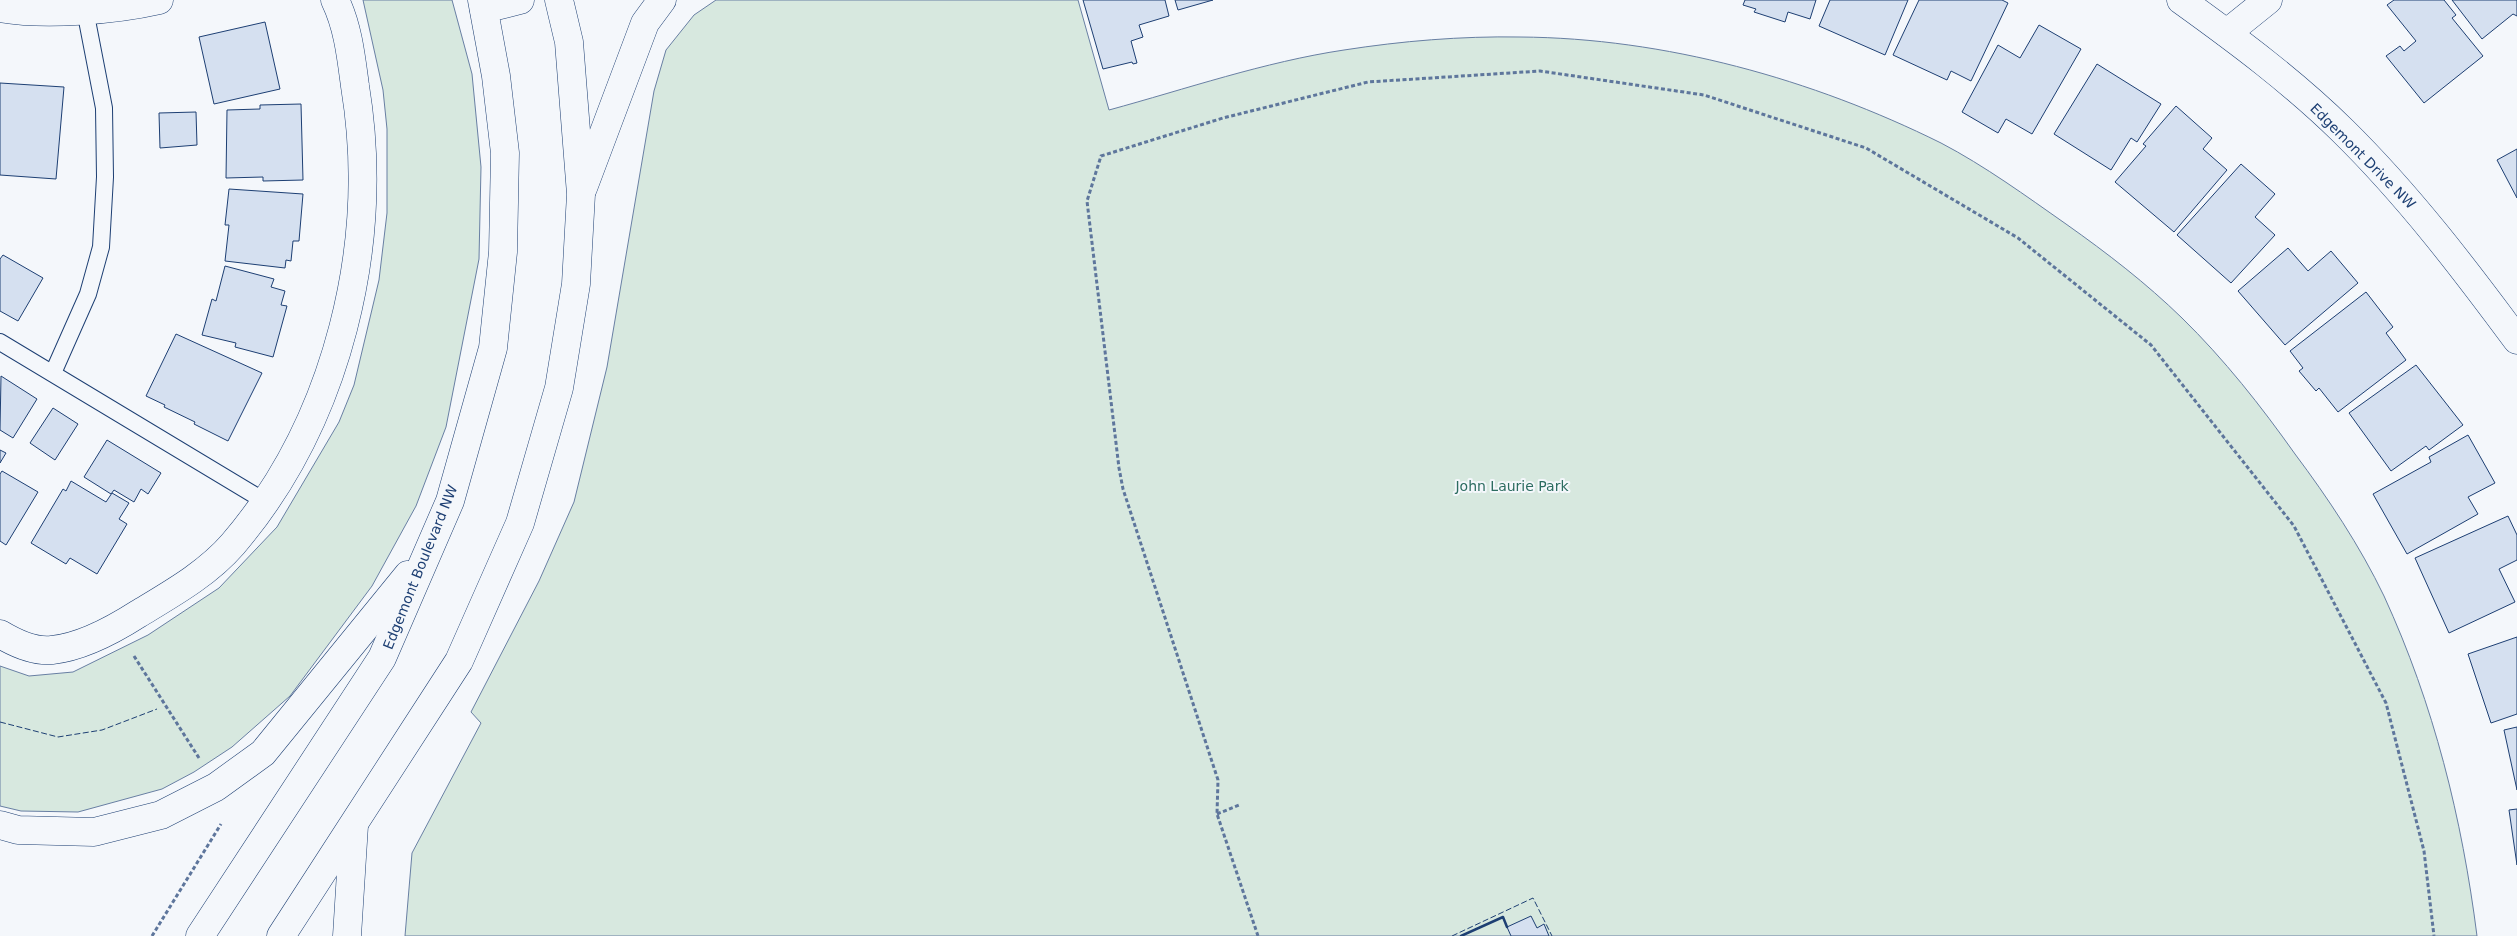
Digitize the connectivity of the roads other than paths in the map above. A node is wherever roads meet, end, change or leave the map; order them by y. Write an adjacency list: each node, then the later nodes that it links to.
1 (159, 0): 10 (main road)
2 (335, 0): 16 (main road)
3 (520, 0): 8 (main road)
4 (559, 0): 12 (main road)
5 (662, 0): 12 (main road)
6 (2181, 0): 11 (main road, Edgemont Drive NW)
7 (2268, 0): 11 (main road)
8 (483, 4): 17 (main road, Edgemont Boulevard NW)
9 (0, 8): 10 (main road)
10 (86, 10): 15 (lane)
11 (2227, 33): 13 (main road, Edgemont Drive NW)
12 (580, 194): 19 (main road)
13 (2517, 340)
14 (0, 342): 15 (lane)
15 (53, 373): 16 (lane)
16 (266, 502): 18 (main road)
17 (428, 550): 20 (main road); 21 (main road, Edgemont Boulevard NW)
18 (0, 634)
19 (354, 823): 22 (main road); 23 (main road)
20 (0, 825)
21 (200, 936)
22 (281, 936)
23 (347, 936)

